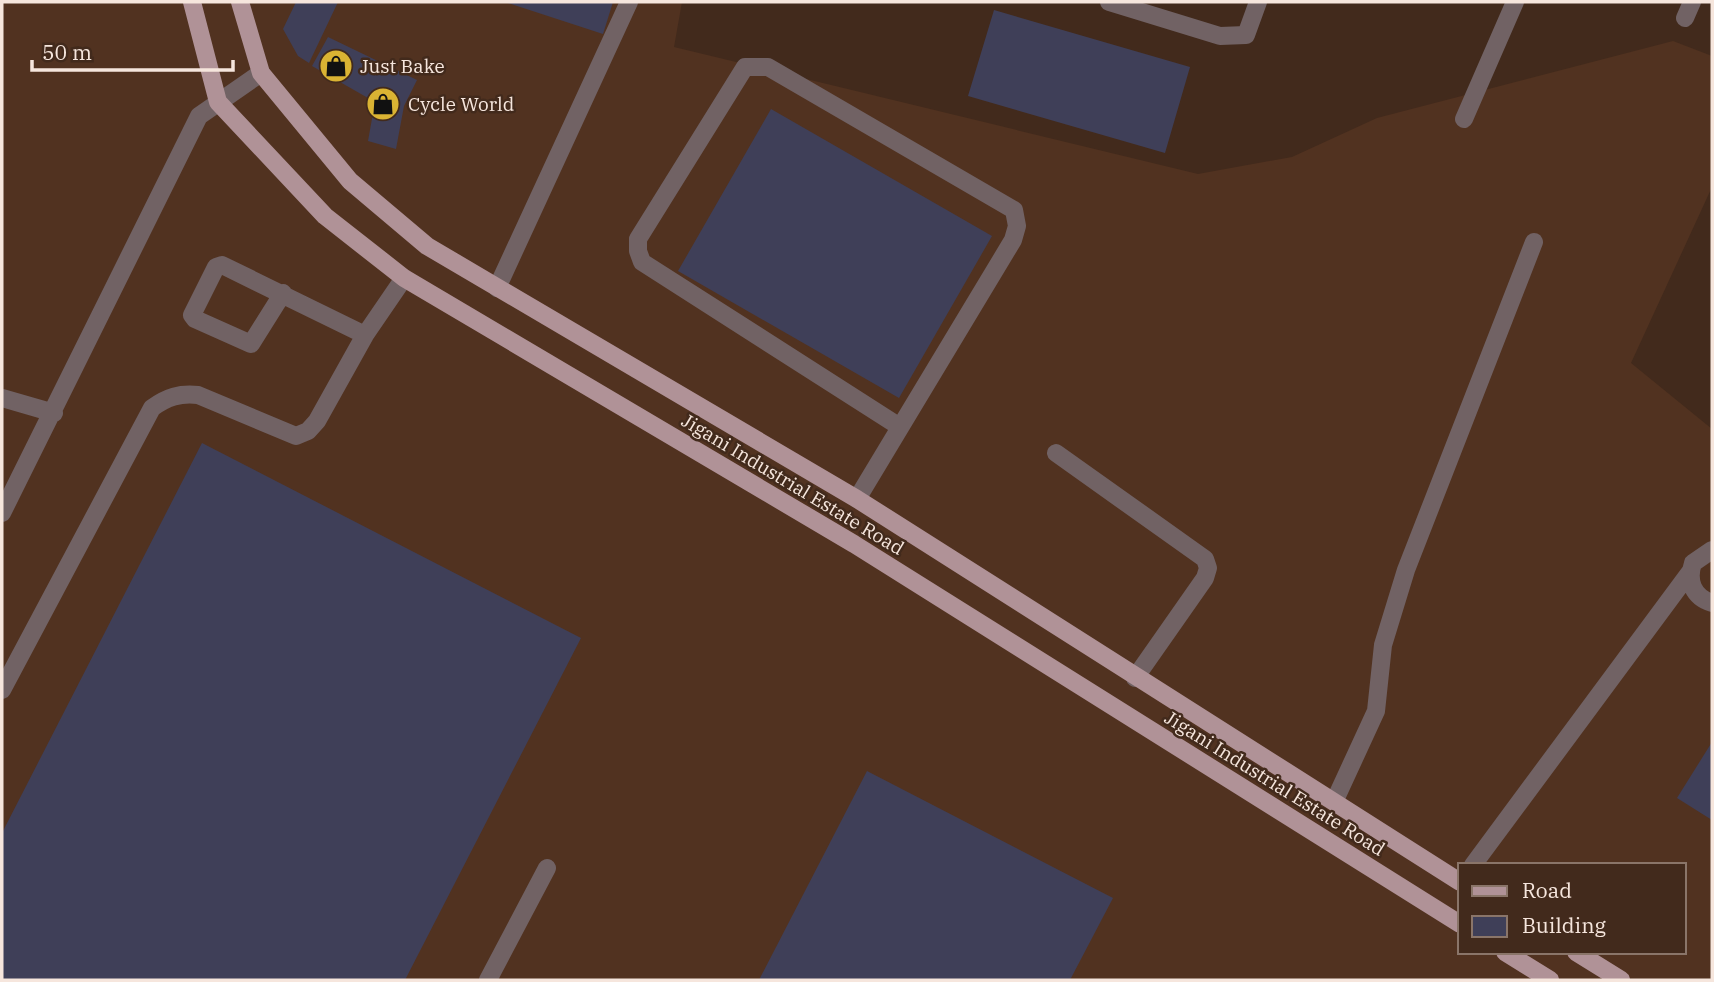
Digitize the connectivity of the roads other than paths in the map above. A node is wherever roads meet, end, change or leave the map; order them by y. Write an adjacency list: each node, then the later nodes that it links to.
1 (192, 2): 8 (main road, Jigani Industrial Estate Road)
2 (240, 2): 7 (main road, Jigani Industrial Estate Road)
3 (629, 2): 12 (street)
4 (1109, 2): 5 (street)
5 (1258, 2)
6 (1515, 2): 9 (street)
7 (261, 73): 8 (street); 12 (main road, Jigani Industrial Estate Road)
8 (218, 102): 11 (main road, Jigani Industrial Estate Road); 16 (street)
9 (1464, 118)
10 (1534, 242): 26 (street)
11 (404, 278): 14 (street); 30 (main road, Jigani Industrial Estate Road)
12 (498, 288): 19 (main road, Jigani Industrial Estate Road)
13 (283, 293): 13 (street); 14 (street)
14 (365, 335): 25 (street)
15 (2, 398): 16 (street)
16 (54, 413): 20 (street)
17 (900, 427): 17 (street); 19 (street)
18 (1056, 453): 24 (street)
19 (857, 499): 24 (main road, Jigani Industrial Estate Road)
20 (2, 513)
21 (1712, 550): 22 (street)
22 (1690, 572): 23 (street); 27 (street)
23 (1712, 603)
24 (1135, 678): 26 (main road, Jigani Industrial Estate Road)
25 (2, 690)
26 (1335, 800): 29 (main road, Jigani Industrial Estate Road)
27 (1474, 863)
28 (547, 868): 33 (street)
29 (1458, 881)
30 (1458, 923)
31 (1508, 954): 34 (main road)
32 (1579, 954): 35 (main road)
33 (488, 980)
34 (1550, 980)
35 (1621, 980)

